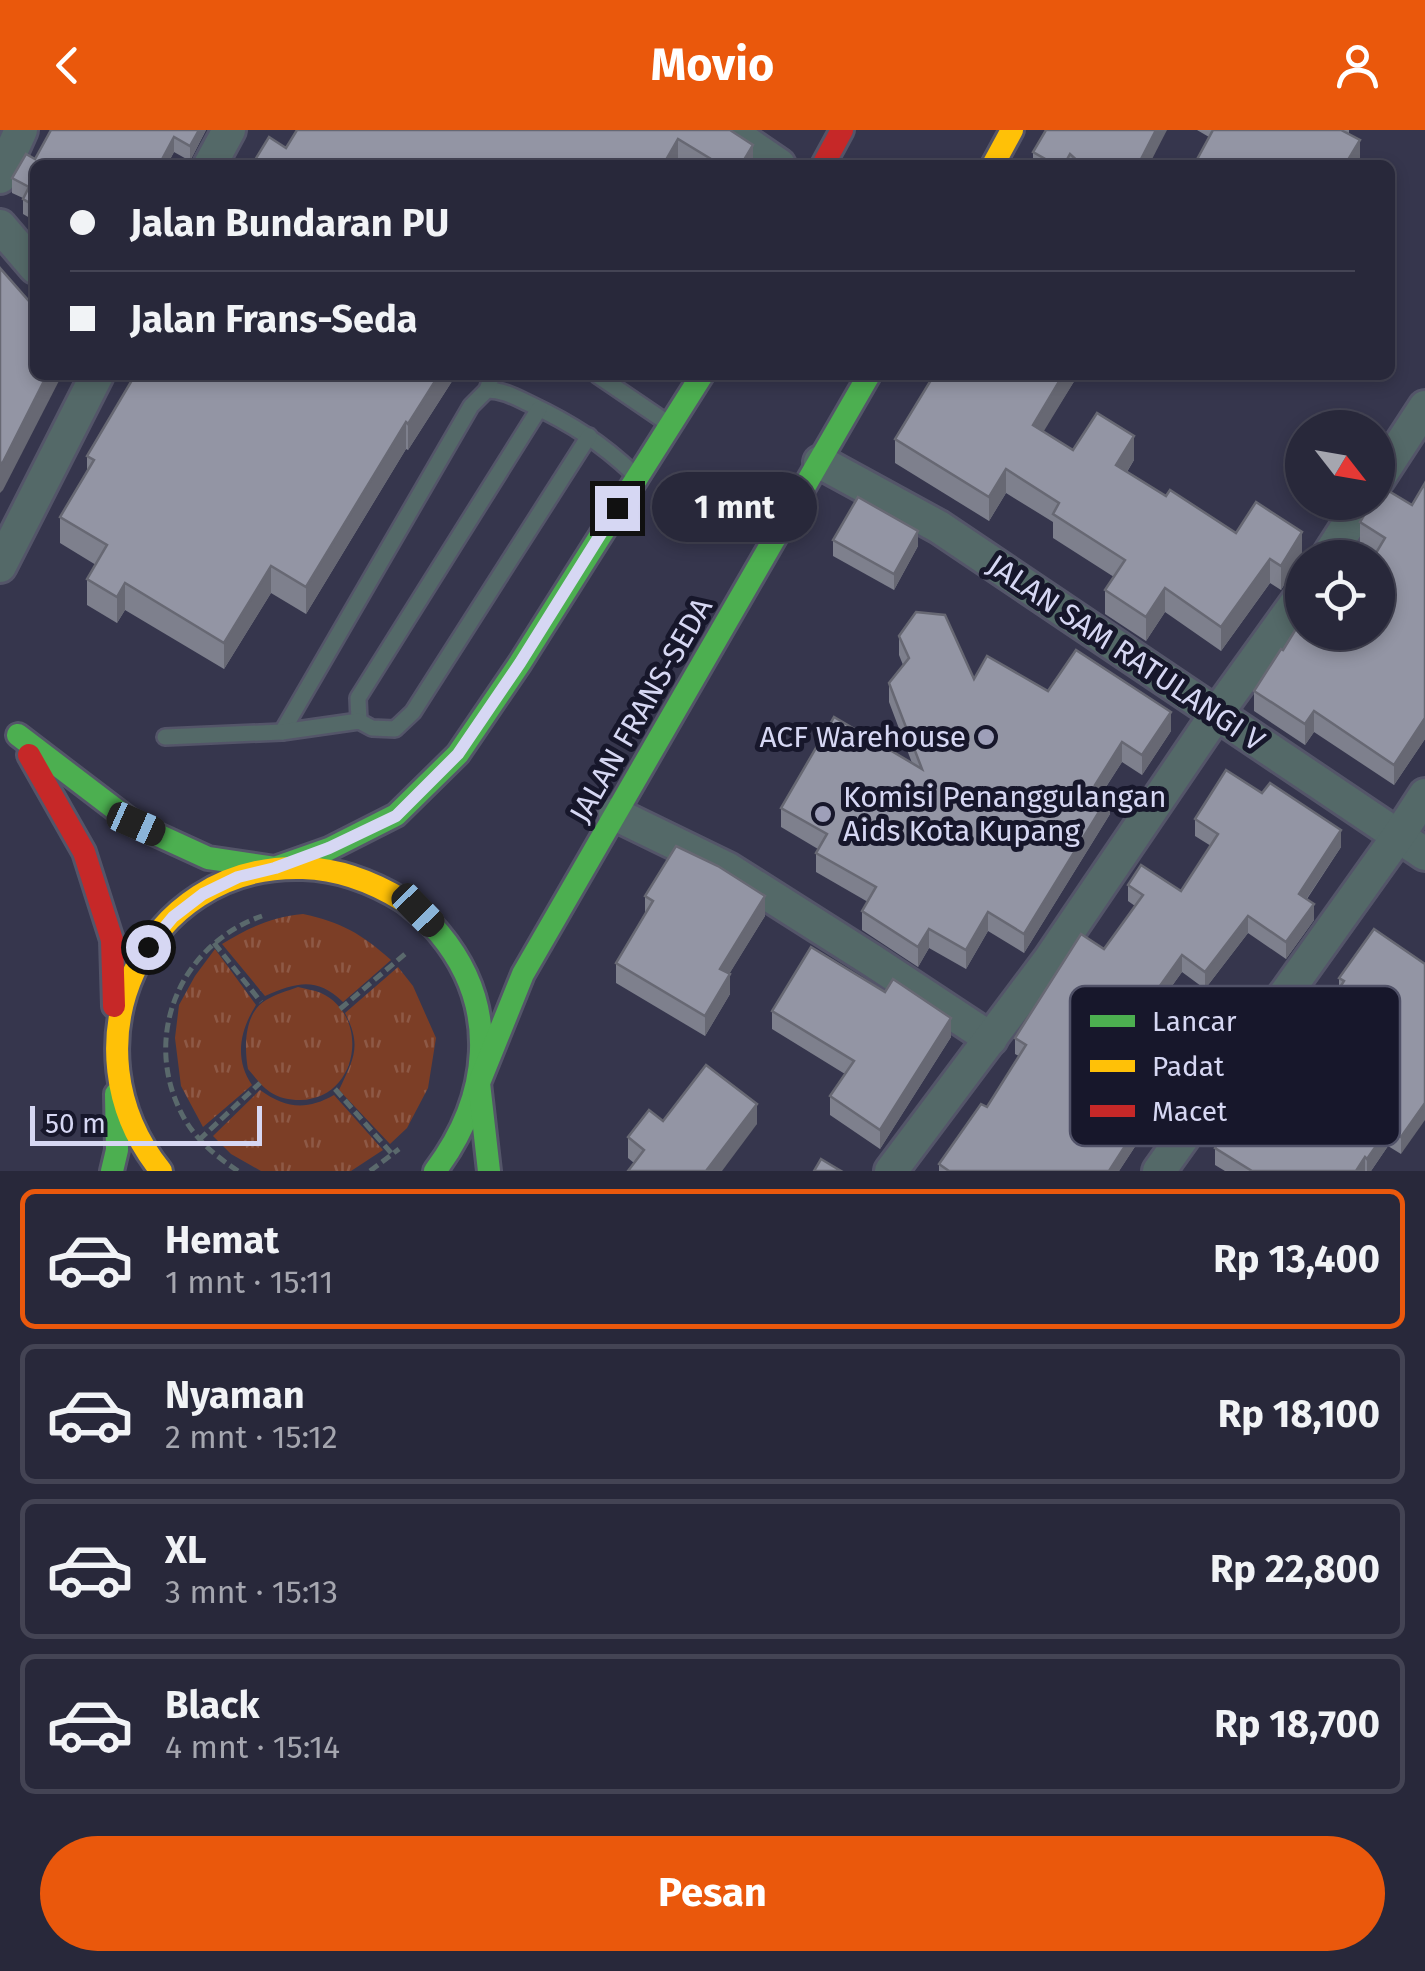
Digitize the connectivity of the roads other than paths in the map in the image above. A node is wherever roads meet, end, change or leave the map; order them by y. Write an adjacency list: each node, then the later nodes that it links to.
1 (21, 130): 10 (street)
2 (229, 130): 6 (street)
3 (728, 130): 7 (street)
4 (842, 130): 8 (main road)
5 (1012, 130): 9 (main road)
6 (213, 160)
7 (772, 160)
8 (826, 160)
9 (996, 160)
10 (0, 177)
11 (0, 226): 12 (street)
12 (30, 262)
13 (95, 380): 25 (street)
14 (604, 380): 20 (lane)
15 (699, 380): 20 (main road)
16 (866, 380): 23 (main road, JALAN FRANS-SEDA)
17 (489, 383): 19 (lane); 30 (lane)
18 (1425, 407): 22 (street)
19 (539, 408): 21 (lane); 29 (lane)
20 (670, 424): 24 (main road)
21 (589, 436): 24 (lane); 29 (lane)
22 (1395, 454)
23 (820, 462): 27 (street, JALAN SAM RATULANGI V); 34 (main road, JALAN FRANS-SEDA)
24 (636, 477): 36 (main road)
25 (0, 566)
26 (1285, 618): 27 (street)
27 (1217, 713): 35 (street, JALAN SAM RATULANGI V); 38 (street)
28 (0, 714): 31 (main road)
29 (359, 721): 30 (lane)
30 (282, 732): 32 (lane)
31 (18, 735): 36 (main road); 39 (main road)
32 (165, 737)
33 (1425, 795): 35 (street)
34 (615, 814): 38 (street); 40 (main road, JALAN FRANS-SEDA)
35 (1412, 845): 37 (street)
36 (275, 868): 39 (main road); 40 (main road)
37 (1303, 986)
38 (991, 1039): 46 (street)
39 (116, 1056): 42 (main road); 43 (main road)
40 (479, 1083): 44 (main road); 45 (main road)
41 (1178, 1146): 47 (street)
42 (112, 1171)
43 (161, 1171)
44 (435, 1171)
45 (490, 1171)
46 (892, 1171)
47 (1159, 1171)

